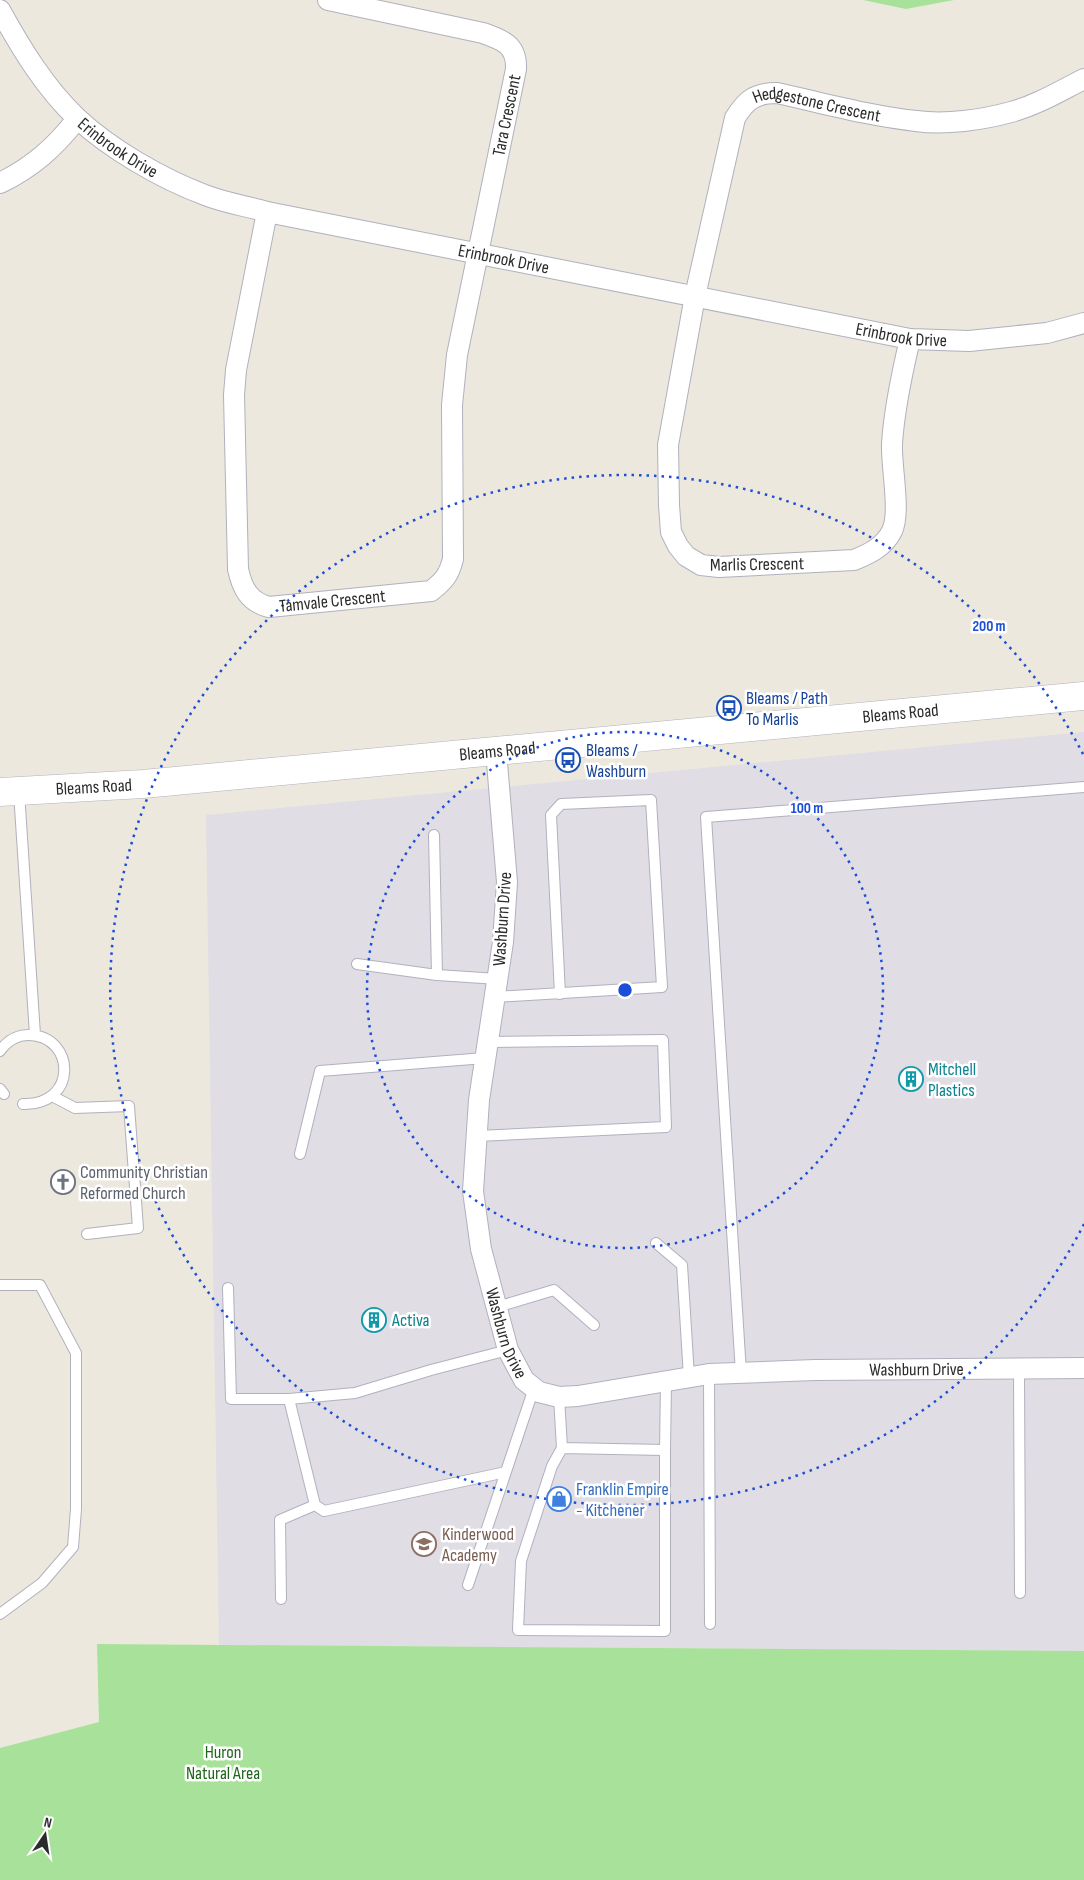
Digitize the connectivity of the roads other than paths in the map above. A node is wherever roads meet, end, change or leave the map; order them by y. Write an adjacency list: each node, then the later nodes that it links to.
1 (328, 0): 7 (street, Tara Crescent)
2 (0, 10): 4 (street, Erinbrook Drive)
3 (1084, 79): 8 (street, Hedgestone Crescent)
4 (77, 119): 5 (street); 6 (street, Erinbrook Drive)
5 (0, 183)
6 (267, 212): 7 (street, Erinbrook Drive); 7 (street, Tamvale Crescent)
7 (478, 254): 8 (street, Erinbrook Drive)
8 (695, 296): 10 (street, Erinbrook Drive); 10 (street, Marlis Crescent)
9 (1084, 324): 10 (street, Erinbrook Drive)
10 (910, 339)
11 (1084, 696): 12 (main road, Bleams Road)
12 (496, 752): 14 (main road, Bleams Road); 18 (street, Washburn Drive)
13 (1084, 787): 36 (lane)
14 (9, 792): 20 (lane)
15 (434, 835): 17 (lane)
16 (356, 964): 17 (lane)
17 (437, 975): 18 (lane)
18 (496, 988): 19 (lane); 21 (street, Washburn Drive)
19 (560, 994): 19 (lane)
20 (35, 1035): 22 (lane); 23 (lane)
21 (487, 1050): 25 (street, Washburn Drive); 25 (lane); 26 (lane)
22 (0, 1051)
23 (52, 1096): 24 (lane); 27 (lane)
24 (23, 1104)
25 (477, 1136): 31 (street, Washburn Drive)
26 (300, 1154)
27 (87, 1234)
28 (656, 1243): 38 (lane)
29 (0, 1285): 50 (lane)
30 (228, 1288): 42 (lane)
31 (497, 1307): 32 (lane); 33 (street, Washburn Drive)
32 (594, 1325)
33 (508, 1350): 40 (street, Washburn Drive); 42 (lane)
34 (1084, 1368): 35 (street, Washburn Drive)
35 (1019, 1369): 36 (street, Washburn Drive); 48 (lane)
36 (741, 1373): 37 (street, Washburn Drive)
37 (709, 1374): 38 (street, Washburn Drive); 51 (lane)
38 (689, 1377): 39 (street, Washburn Drive)
39 (666, 1381): 41 (street, Washburn Drive); 44 (lane)
40 (534, 1388): 41 (street, Washburn Drive); 45 (lane)
41 (559, 1397): 43 (lane)
42 (289, 1399): 46 (lane)
43 (562, 1448): 44 (lane); 44 (lane)
44 (665, 1450)
45 (506, 1472): 46 (lane); 47 (lane)
46 (315, 1505): 49 (lane)
47 (468, 1585)
48 (1020, 1593)
49 (281, 1599)
50 (0, 1614)
51 (710, 1624)

